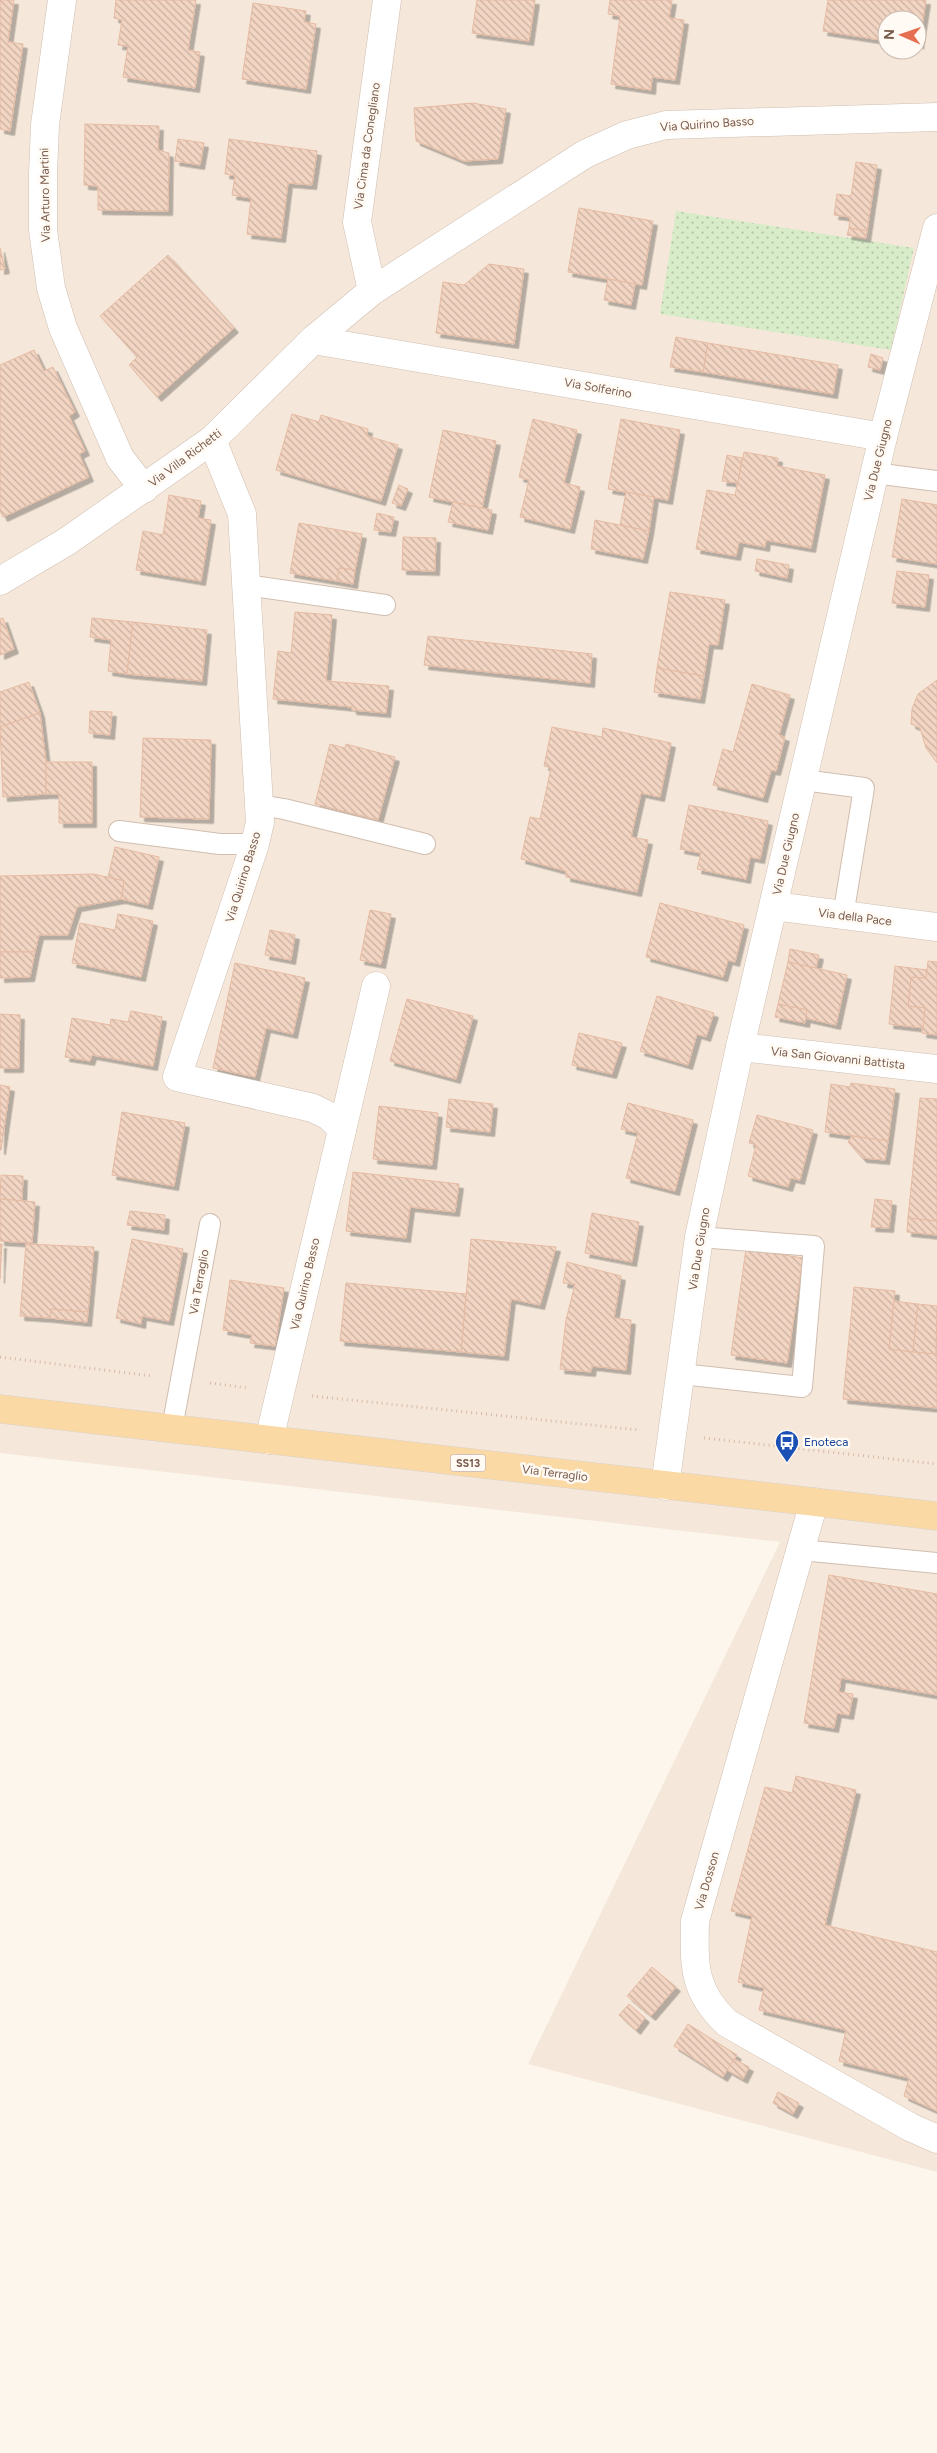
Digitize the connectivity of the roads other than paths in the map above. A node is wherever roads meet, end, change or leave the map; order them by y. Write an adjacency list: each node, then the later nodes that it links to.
1 (62, 0): 11 (street, Via Arturo Martini)
2 (387, 0): 5 (street, Via Cima da Conegliano)
3 (937, 117): 5 (street, Via Quirino Basso)
4 (937, 228): 7 (street, Via Due Giugno)
5 (372, 291): 6 (street, Via Villa Richetti)
6 (313, 340): 7 (street, Via Solferino); 8 (street, Via Villa Richetti)
7 (883, 437): 9 (street, Via Due Giugno)
8 (212, 440): 11 (street, Via Villa Richetti); 13 (street, Via Quirino Basso)
9 (874, 473): 10 (lane); 15 (street, Via Due Giugno)
10 (937, 481)
11 (144, 488): 12 (street, Via Villa Richetti)
12 (0, 581)
13 (246, 585): 14 (lane); 16 (street, Via Quirino Basso)
14 (385, 605)
15 (803, 780): 20 (street, Via Due Giugno); 21 (lane)
16 (259, 805): 18 (street, Via Quirino Basso); 19 (lane)
17 (119, 831): 18 (lane)
18 (255, 844): 26 (street, Via Quirino Basso)
19 (425, 844)
20 (774, 906): 21 (street, Via della Pace); 24 (street, Via Due Giugno)
21 (843, 916): 22 (street, Via della Pace)
22 (937, 927)
23 (376, 986): 26 (street, Via Quirino Basso)
24 (740, 1047): 25 (street, Via San Giovanni Battista); 28 (street, Via Due Giugno)
25 (937, 1070)
26 (342, 1129): 32 (street, Via Quirino Basso)
27 (210, 1224): 31 (lane, Via Terraglio)
28 (699, 1237): 29 (street, Via Due Giugno); 29 (lane)
29 (681, 1374): 33 (street, Via Due Giugno)
30 (0, 1409): 31 (main road, Via Terraglio / SS13)
31 (172, 1428): 32 (main road, Via Terraglio / SS13)
32 (269, 1440): 33 (main road, Via Terraglio / SS13)
33 (666, 1486): 34 (main road, Via Terraglio / SS13)
34 (814, 1502): 35 (main road, Via Terraglio / SS13); 36 (street, Via Dosson)
35 (937, 1516)
36 (801, 1550): 37 (lane); 38 (street, Via Dosson)
37 (937, 1563)
38 (937, 2139)

